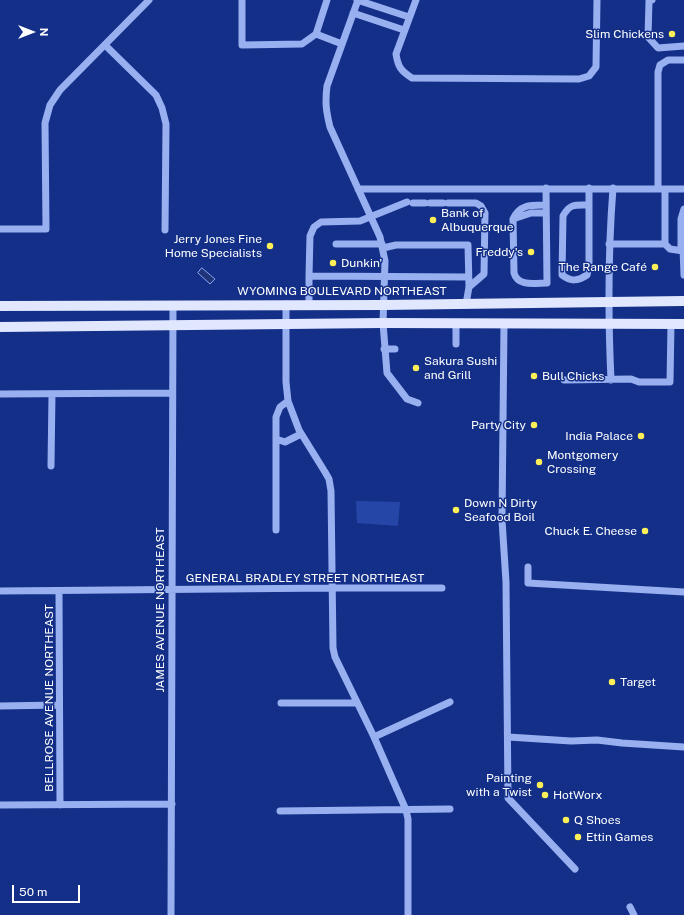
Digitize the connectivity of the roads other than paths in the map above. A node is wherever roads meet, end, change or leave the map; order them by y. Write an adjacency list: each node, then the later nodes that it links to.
1 (149, 0): 13 (street)
2 (242, 0): 11 (street)
3 (327, 0): 11 (street)
4 (358, 0): 8 (street); 9 (street)
5 (416, 0): 9 (street)
6 (597, 0): 10 (street)
7 (652, 0): 15 (street)
8 (353, 13): 10 (street); 12 (street)
9 (409, 17): 10 (street)
10 (404, 30)
11 (316, 34): 12 (street)
12 (342, 44): 21 (street)
13 (105, 45): 30 (street); 31 (street)
14 (684, 46): 15 (street)
15 (663, 48): 16 (street)
16 (668, 60): 17 (street); 22 (street)
17 (684, 60)
18 (546, 188): 19 (street); 21 (street); 24 (street)
19 (589, 188): 20 (street); 25 (street)
20 (613, 188): 22 (street); 33 (street)
21 (358, 189): 28 (street)
22 (662, 189): 23 (street); 34 (street)
23 (684, 189)
24 (546, 205): 27 (street); 29 (street)
25 (589, 205): 25 (street)
26 (684, 209): 36 (street)
27 (546, 213): 29 (street); 29 (street)
28 (371, 218): 35 (street); 38 (street); 41 (street)
29 (513, 219)
30 (0, 229)
31 (165, 230)
32 (336, 244): 35 (street)
33 (609, 244): 34 (street); 43 (street)
34 (665, 244): 36 (street)
35 (383, 246): 39 (street); 40 (street)
36 (683, 249): 37 (street)
37 (684, 275)
38 (309, 276): 39 (street); 46 (street)
39 (384, 277): 40 (street); 47 (street)
40 (468, 277): 41 (street)
41 (469, 287): 45 (street)
42 (684, 301): 43 (main road, WYOMING BOULEVARD NORTHEAST)
43 (610, 302): 45 (main road, WYOMING BOULEVARD NORTHEAST); 54 (street)
44 (286, 304): 46 (main road, WYOMING BOULEVARD NORTHEAST); 49 (main road, WYOMING BOULEVARD NORTHEAST); 53 (street)
45 (466, 304): 47 (main road, WYOMING BOULEVARD NORTHEAST)
46 (309, 305): 47 (main road, WYOMING BOULEVARD NORTHEAST)
47 (383, 305): 50 (street)
48 (0, 306): 49 (main road, WYOMING BOULEVARD NORTHEAST)
49 (172, 306): 57 (street, JAMES AVENUE NORTHEAST)
50 (383, 323): 51 (main road); 53 (main road); 60 (street)
51 (456, 323): 52 (main road); 59 (street)
52 (504, 323): 54 (main road); 86 (street)
53 (286, 324): 57 (main road); 67 (street)
54 (608, 324): 55 (main road); 63 (street)
55 (671, 324): 56 (main road); 63 (street)
56 (684, 324)
57 (172, 325): 58 (main road); 64 (street, JAMES AVENUE NORTHEAST)
58 (0, 327)
59 (456, 344)
60 (384, 349): 61 (street); 68 (street)
61 (396, 349)
62 (564, 380): 63 (street)
63 (611, 380)
64 (172, 393): 66 (street); 76 (street, JAMES AVENUE NORTHEAST)
65 (0, 394): 66 (street)
66 (52, 394): 71 (street)
67 (288, 401): 69 (street); 70 (street)
68 (418, 403)
69 (301, 434): 70 (street); 74 (street)
70 (276, 439): 72 (street)
71 (51, 466)
72 (276, 530)
73 (528, 567): 79 (street)
74 (333, 588): 75 (street, GENERAL BRADLEY STREET NORTHEAST); 76 (street, GENERAL BRADLEY STREET NORTHEAST); 82 (street)
75 (442, 588)
76 (171, 589): 78 (street, GENERAL BRADLEY STREET NORTHEAST); 88 (street, JAMES AVENUE NORTHEAST)
77 (0, 591): 78 (street, GENERAL BRADLEY STREET NORTHEAST)
78 (59, 591): 83 (street, BELLROSE AVENUE NORTHEAST)
79 (684, 592)
80 (450, 702): 85 (street)
81 (281, 703): 82 (street)
82 (357, 703): 85 (street)
83 (59, 705): 84 (street); 90 (street, BELLROSE AVENUE NORTHEAST)
84 (0, 706)
85 (374, 737): 92 (street)
86 (508, 737): 87 (street); 94 (street)
87 (684, 747)
88 (172, 804): 90 (street); 96 (street, JAMES AVENUE NORTHEAST)
89 (0, 805): 90 (street)
90 (60, 805)
91 (450, 809): 92 (street)
92 (406, 810): 93 (street); 97 (street)
93 (280, 811)
94 (575, 869)
95 (630, 907): 98 (street)
96 (172, 915)
97 (408, 915)
98 (634, 915)

